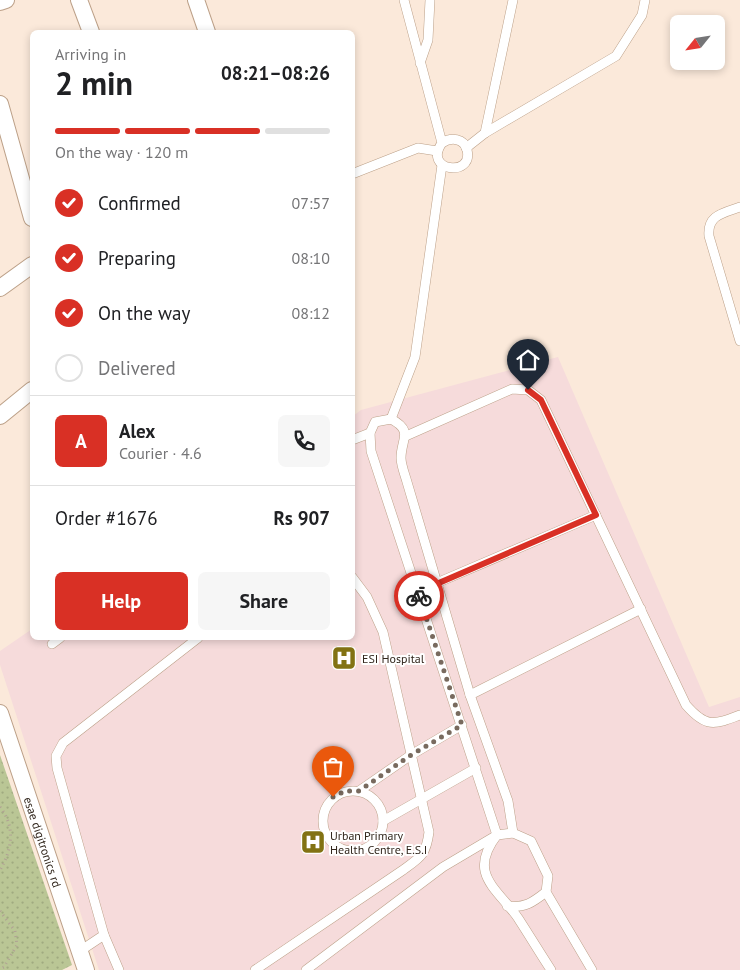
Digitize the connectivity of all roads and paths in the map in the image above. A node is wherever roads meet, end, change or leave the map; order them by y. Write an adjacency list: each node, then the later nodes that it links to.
1 (6, 0): 8 (street)
2 (80, 0): 9 (street)
3 (196, 0): 10 (street)
4 (404, 0): 11 (lane)
5 (430, 0): 11 (lane)
6 (513, 0): 13 (lane)
7 (645, 0): 13 (lane)
8 (0, 2)
9 (91, 30)
10 (206, 30)
11 (420, 63): 14 (lane)
12 (0, 104): 19 (street)
13 (485, 133): 15 (lane)
14 (440, 147): 15 (lane); 16 (lane); 17 (lane)
15 (466, 148): 16 (lane)
16 (442, 165): 25 (lane)
17 (355, 173)
18 (740, 207): 22 (lane)
19 (30, 211)
20 (30, 266): 21 (street)
21 (0, 288)
22 (740, 341)
23 (30, 392): 24 (street)
24 (0, 416)
25 (391, 419): 26 (lane); 27 (lane)
26 (370, 433): 28 (lane); 32 (lane)
27 (406, 436): 29 (lane); 31 (lane)
28 (355, 439)
29 (596, 515): 31 (lane); 33 (lane)
30 (355, 582): 41 (lane)
31 (436, 584): 32 (lane); 37 (lane)
32 (418, 592): 40 (lane)
33 (641, 609): 37 (lane); 39 (lane)
34 (57, 640): 36 (lane)
35 (195, 640): 53 (lane)
36 (52, 644)
37 (470, 694): 47 (lane)
38 (0, 713): 54 (street, esae digitronics rd)
39 (740, 715)
40 (462, 725): 41 (lane); 42 (lane)
41 (411, 755): 43 (lane); 44 (lane)
42 (476, 768): 44 (lane); 48 (lane)
43 (359, 791): 46 (lane); 46 (lane)
44 (421, 799): 46 (lane); 58 (lane)
45 (0, 807): 49 (path)
46 (383, 821)
47 (513, 833): 48 (lane); 50 (lane)
48 (498, 835): 51 (lane); 59 (lane)
49 (0, 870)
50 (546, 892): 51 (lane); 61 (lane)
51 (507, 906): 60 (lane)
52 (0, 911): 55 (path)
53 (104, 935): 54 (lane); 57 (lane)
54 (80, 951): 56 (street, esae digitronics rd)
55 (0, 969)
56 (86, 970)
57 (119, 970)
58 (255, 970)
59 (306, 970)
60 (551, 970)
61 (592, 970)

